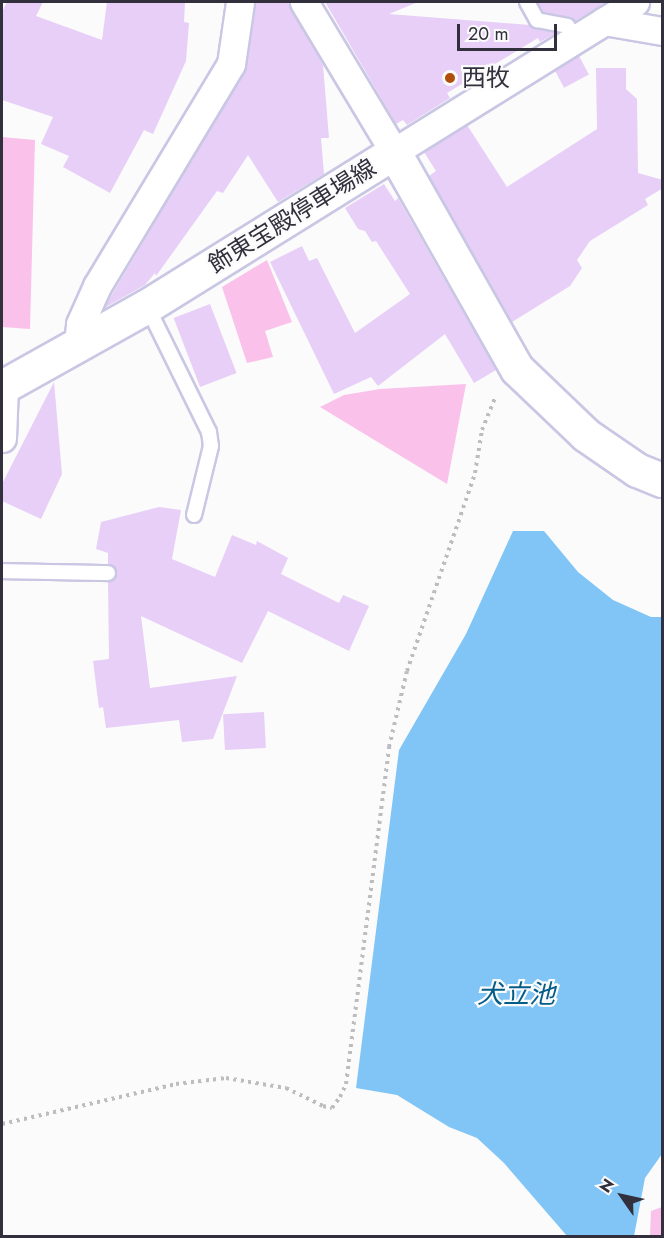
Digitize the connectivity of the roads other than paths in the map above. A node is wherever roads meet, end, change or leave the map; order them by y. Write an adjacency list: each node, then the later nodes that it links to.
1 (240, 2): 10 (street)
2 (304, 2): 8 (street)
3 (527, 2): 7 (lane)
4 (635, 2): 5 (street)
5 (604, 21): 6 (street); 7 (street)
6 (663, 31)
7 (577, 38): 8 (street)
8 (394, 152): 9 (main road, 飾東宝殿停車場線); 13 (main road, 飾東宝殿停車場線)
9 (147, 306): 10 (main road, 飾東宝殿停車場線); 14 (lane)
10 (78, 344): 11 (main road, 飾東宝殿停車場線)
11 (3, 387): 12 (street)
12 (2, 438)
13 (663, 480)
14 (194, 515)
15 (2, 571): 16 (lane)
16 (108, 573)

